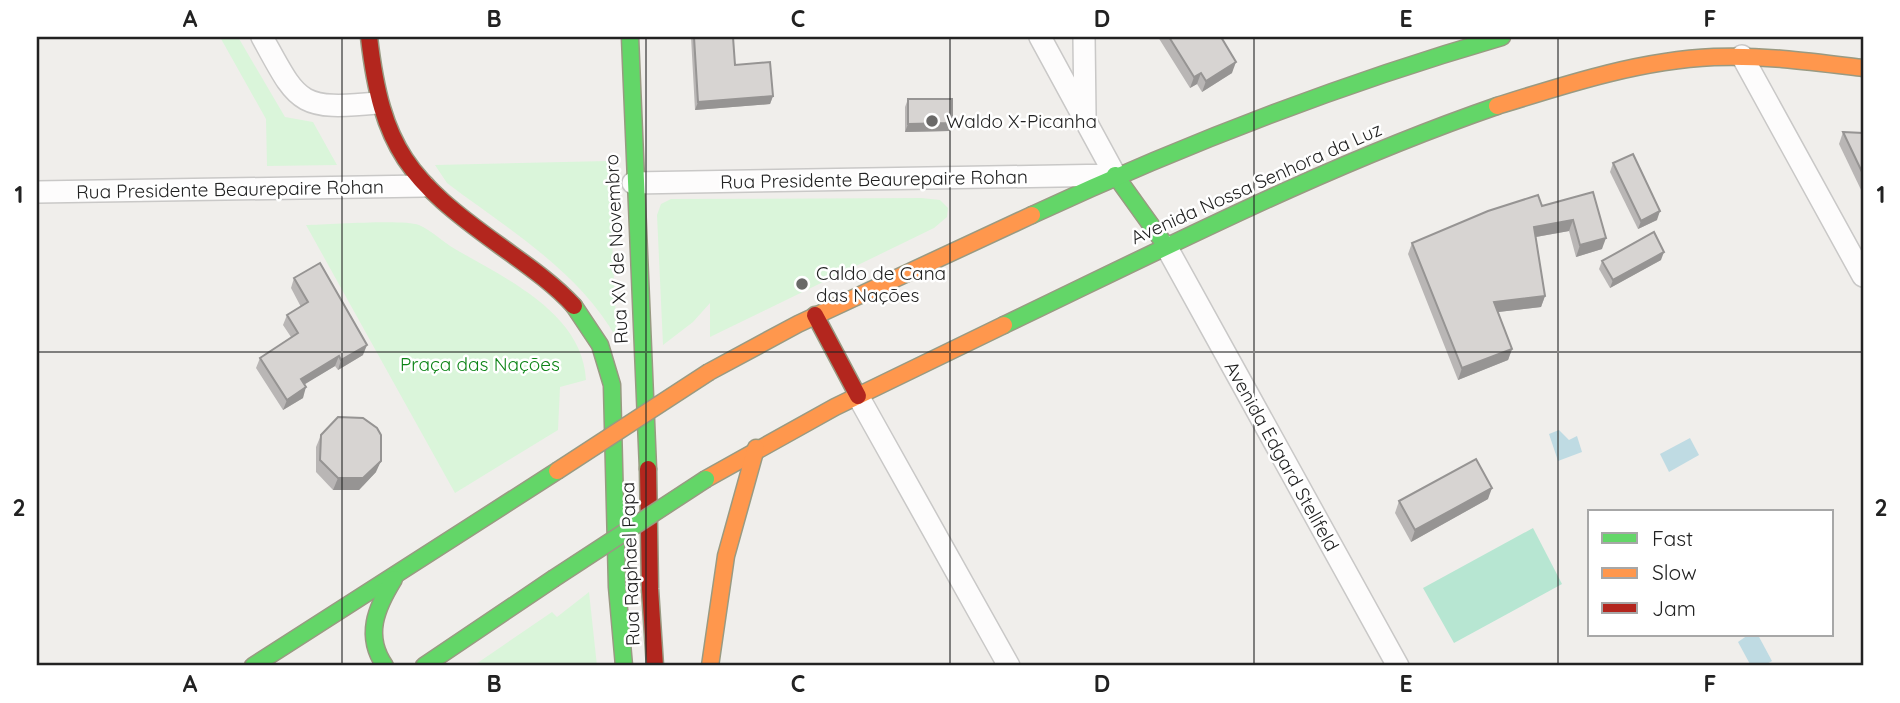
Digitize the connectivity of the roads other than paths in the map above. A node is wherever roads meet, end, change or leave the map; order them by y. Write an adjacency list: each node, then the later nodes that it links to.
1 (262, 37): 11 (street)
2 (369, 37): 11 (main road, Rua Raphael Papa)
3 (630, 37): 14 (main road, Rua XV de Novembro)
4 (1040, 37): 12 (street)
5 (1084, 37): 12 (street)
6 (1502, 37): 13 (main road)
7 (1806, 46): 9 (main road)
8 (1742, 56): 9 (main road, Avenida Nossa Senhora da Luz); 17 (main road, Avenida Nossa Senhora da Luz); 18 (street)
9 (1827, 64): 10 (main road, Avenida Nossa Senhora da Luz)
10 (1863, 68)
11 (377, 103): 15 (main road, Rua Raphael Papa)
12 (1085, 120): 13 (street)
13 (1115, 175): 14 (street, Rua Presidente Beaurepaire Rohan); 17 (main road); 19 (main road)
14 (633, 183): 22 (main road, Rua XV de Novembro)
15 (424, 186): 16 (street, Rua Presidente Beaurepaire Rohan); 27 (main road, Rua Raphael Papa)
16 (37, 192)
17 (1166, 246): 20 (main road, Avenida Nossa Senhora da Luz); 31 (street, Avenida Edgard Stellfeld)
18 (1863, 275)
19 (815, 315): 20 (main road); 23 (main road, bridge)
20 (858, 396): 21 (main road, Avenida Nossa Senhora da Luz); 30 (street)
21 (756, 448): 26 (main road, Avenida Nossa Senhora da Luz, bridge); 29 (main road)
22 (648, 460): 28 (main road, Rua Raphael Papa)
23 (394, 579): 24 (main road); 25 (main road)
24 (253, 666)
25 (385, 666)
26 (424, 666)
27 (624, 666)
28 (655, 666)
29 (710, 666)
30 (1009, 666)
31 (1398, 666)

